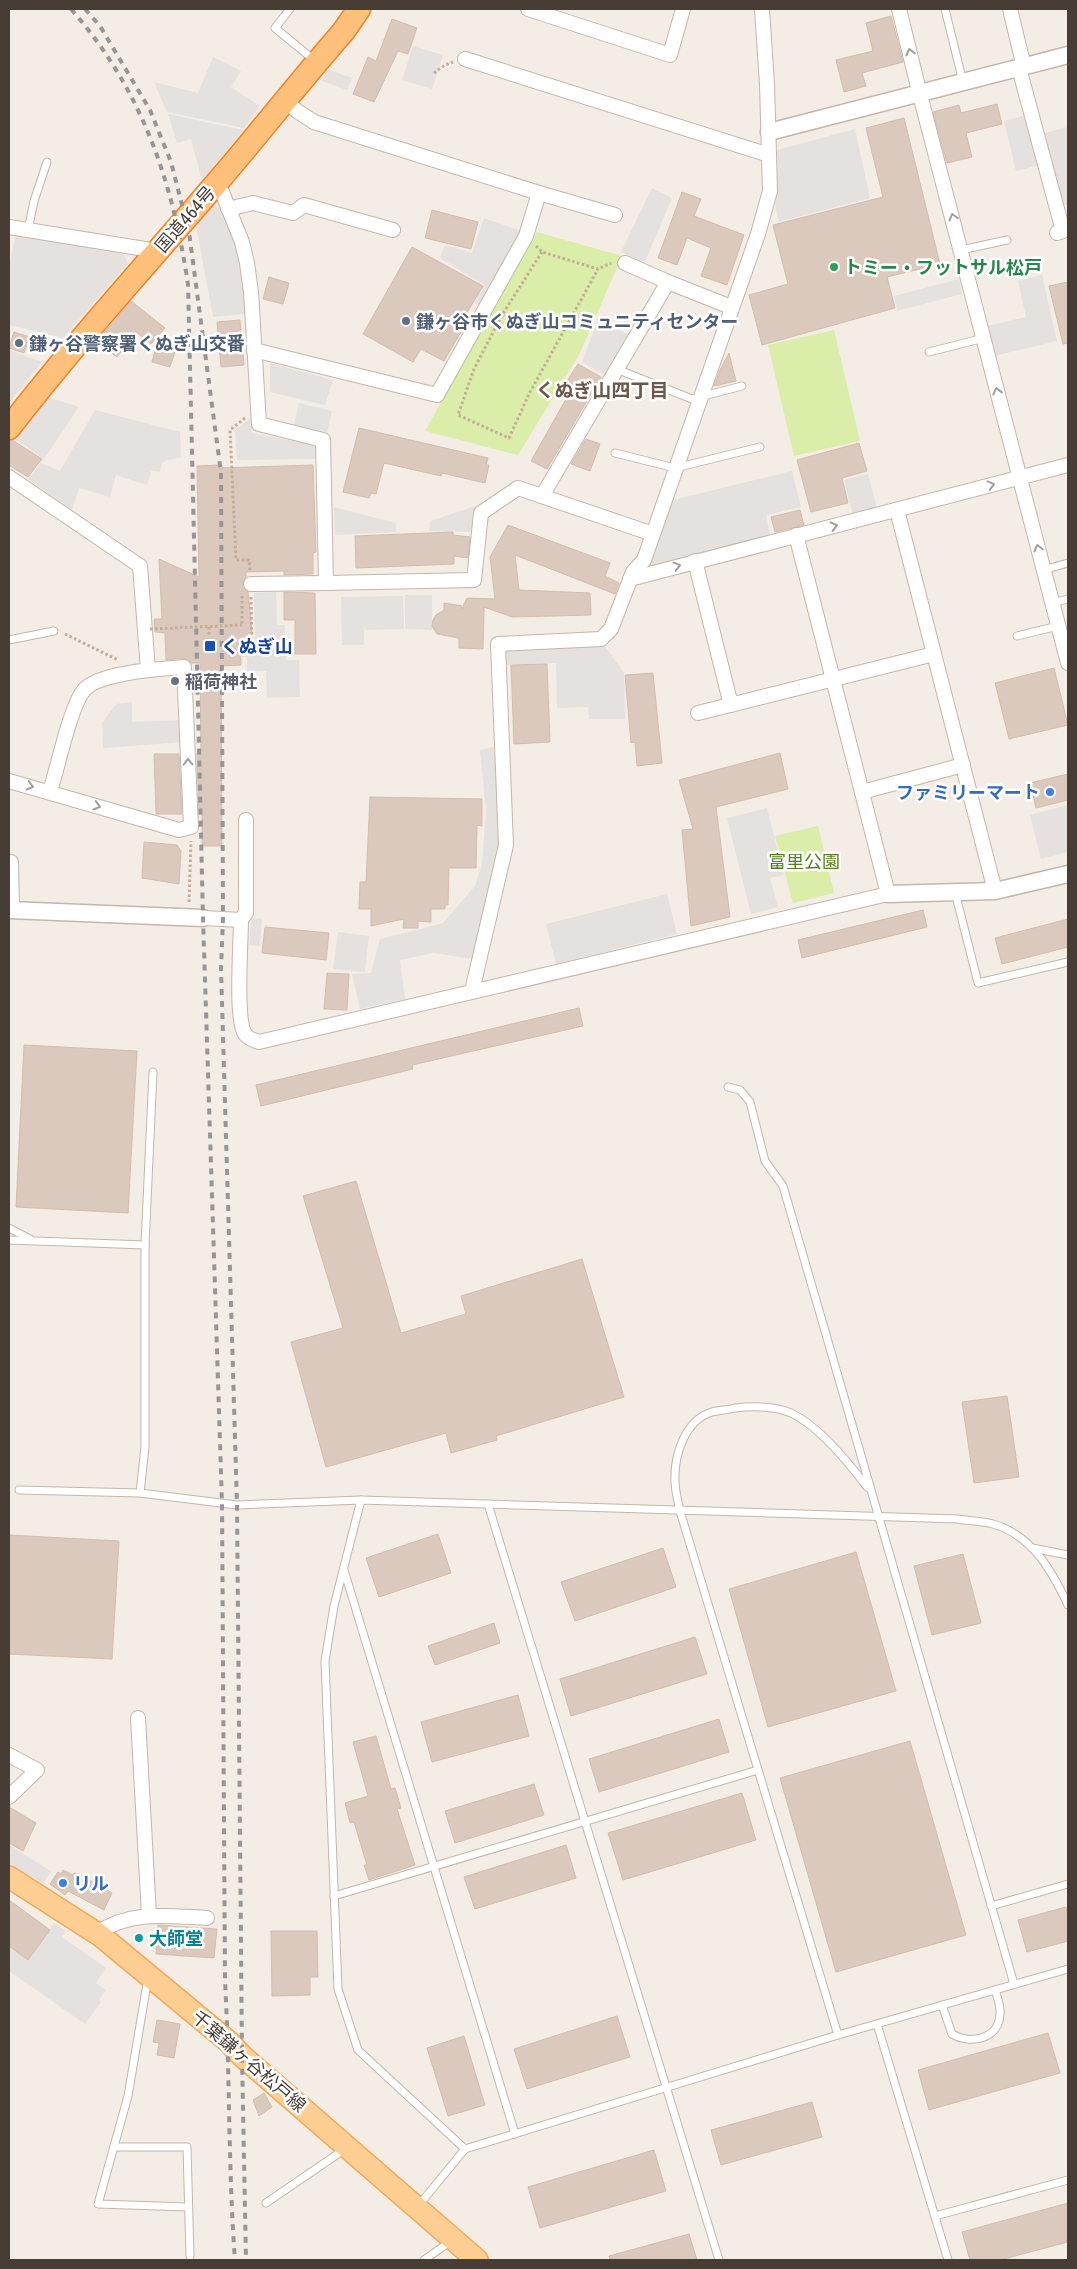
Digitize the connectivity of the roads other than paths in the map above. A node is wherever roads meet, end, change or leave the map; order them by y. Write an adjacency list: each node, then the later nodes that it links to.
1 (290, 9): 11 (lane)
2 (359, 9): 11 (highway, 国道464号)
3 (528, 9): 4 (street)
4 (683, 9)
5 (762, 9): 16 (street)
6 (899, 9): 14 (street, one-way to 6)
7 (945, 9): 13 (lane)
8 (1010, 9): 12 (street)
9 (1068, 55): 12 (street)
10 (465, 59): 17 (street)
11 (317, 62): 15 (highway, 国道464号)
12 (1022, 67): 13 (street); 26 (street)
13 (964, 82): 14 (street)
14 (920, 95): 16 (street); 28 (street, one-way to 14)
15 (285, 100): 19 (highway, 国道464号); 20 (street)
16 (769, 132): 17 (street)
17 (769, 155): 32 (street)
18 (47, 162): 24 (lane)
19 (214, 186): 21 (street); 29 (highway, 国道464号)
20 (539, 193): 22 (street); 34 (street)
21 (228, 209): 25 (street); 34 (street)
22 (615, 215)
23 (9, 227): 24 (street)
24 (28, 230): 29 (street)
25 (393, 230)
26 (1057, 232)
27 (1007, 240): 28 (lane)
28 (961, 250): 33 (street)
29 (157, 251): 39 (highway, 国道464号)
30 (625, 263): 31 (street)
31 (668, 282): 32 (street); 46 (street)
32 (731, 306): 38 (street)
33 (984, 338): 35 (lane); 45 (street, one-way to 33)
34 (254, 350): 54 (street)
35 (929, 352)
36 (624, 372): 38 (lane)
37 (742, 386): 38 (lane)
38 (700, 398): 43 (street)
39 (9, 428)
40 (760, 447): 43 (lane)
41 (616, 453): 43 (lane)
42 (1068, 465): 45 (street)
43 (675, 468): 48 (street)
44 (9, 477): 64 (street)
45 (1019, 478): 47 (street, one-way to 45); 52 (street, one-way to 45)
46 (542, 496): 48 (street); 54 (street)
47 (896, 510): 49 (street, one-way to 47); 62 (street)
48 (652, 534): 53 (street)
49 (796, 535): 50 (street); 65 (street)
50 (695, 561): 53 (street, one-way to 50); 66 (street)
51 (1068, 563): 52 (lane)
52 (1044, 570): 57 (street)
53 (630, 579): 82 (street)
54 (326, 583): 55 (street)
55 (246, 586)
56 (1068, 599): 57 (lane)
57 (1052, 603): 58 (street)
58 (1058, 626): 60 (lane); 63 (street)
59 (54, 631): 61 (lane)
60 (1018, 636)
61 (9, 640)
62 (934, 654): 65 (street); 68 (street)
63 (1068, 663)
64 (143, 670): 70 (street); 70 (street, one-way to 64)
65 (833, 680): 66 (street); 71 (street)
66 (731, 705): 67 (street)
67 (698, 713)
68 (963, 766): 71 (street); 75 (street)
69 (9, 780): 70 (street, one-way to 70)
70 (50, 791)
71 (862, 792): 77 (street)
72 (246, 820): 80 (street)
73 (11, 862): 78 (street)
74 (1068, 874): 75 (street)
75 (995, 891): 76 (street)
76 (955, 892): 77 (street); 81 (lane)
77 (888, 894): 82 (street)
78 (10, 910): 79 (street)
79 (195, 918): 80 (street)
80 (241, 920): 82 (street)
81 (1068, 962)
82 (472, 991)
83 (153, 1072): 88 (lane)
84 (728, 1088): 90 (lane)
85 (9, 1228): 87 (lane)
86 (9, 1240): 87 (lane)
87 (33, 1241): 88 (lane)
88 (146, 1245): 91 (lane)
89 (19, 1490): 91 (lane)
90 (870, 1492): 94 (lane); 95 (lane)
91 (140, 1493): 92 (lane)
92 (361, 1500): 93 (lane); 98 (lane)
93 (488, 1504): 94 (lane); 104 (lane)
94 (680, 1511): 95 (lane); 102 (lane)
95 (877, 1518): 96 (lane); 109 (lane)
96 (1032, 1548): 97 (lane); 99 (lane)
97 (1068, 1554)
98 (344, 1569): 105 (lane); 108 (lane)
99 (1068, 1605)
100 (138, 1718): 110 (street)
101 (9, 1755): 103 (street)
102 (758, 1770): 104 (lane); 119 (lane)
103 (9, 1797)
104 (583, 1822): 105 (lane); 120 (lane)
105 (433, 1866): 108 (lane); 121 (lane)
106 (9, 1878): 112 (main road, 千葉鎌ヶ谷松戸線)
107 (1068, 1884): 109 (lane)
108 (334, 1896): 124 (lane)
109 (991, 1906): 115 (lane)
110 (148, 1914): 111 (street); 112 (street)
111 (207, 1918)
112 (97, 1934): 114 (main road, 千葉鎌ヶ谷松戸線)
113 (1068, 1969): 115 (lane)
114 (148, 1975): 122 (lane); 123 (main road, 千葉鎌ヶ谷松戸線)
115 (1014, 1984): 116 (lane)
116 (995, 1990): 117 (lane); 117 (lane)
117 (942, 2005): 118 (lane)
118 (876, 2024): 119 (lane); 129 (lane)
119 (838, 2035): 120 (lane)
120 (666, 2088): 121 (lane); 134 (lane)
121 (515, 2134): 124 (lane)
122 (114, 2147): 127 (lane); 127 (lane)
123 (348, 2147): 126 (lane); 128 (main road, 千葉鎌ヶ谷松戸線)
124 (465, 2150): 128 (lane)
125 (1068, 2180): 129 (lane)
126 (266, 2203)
127 (188, 2206): 131 (lane)
128 (417, 2207): 130 (main road, 千葉鎌ヶ谷松戸線)
129 (935, 2216): 135 (lane)
130 (454, 2239): 132 (lane); 133 (main road, 千葉鎌ヶ谷松戸線)
131 (190, 2256)
132 (424, 2260)
133 (477, 2260)
134 (719, 2260)
135 (948, 2260)

